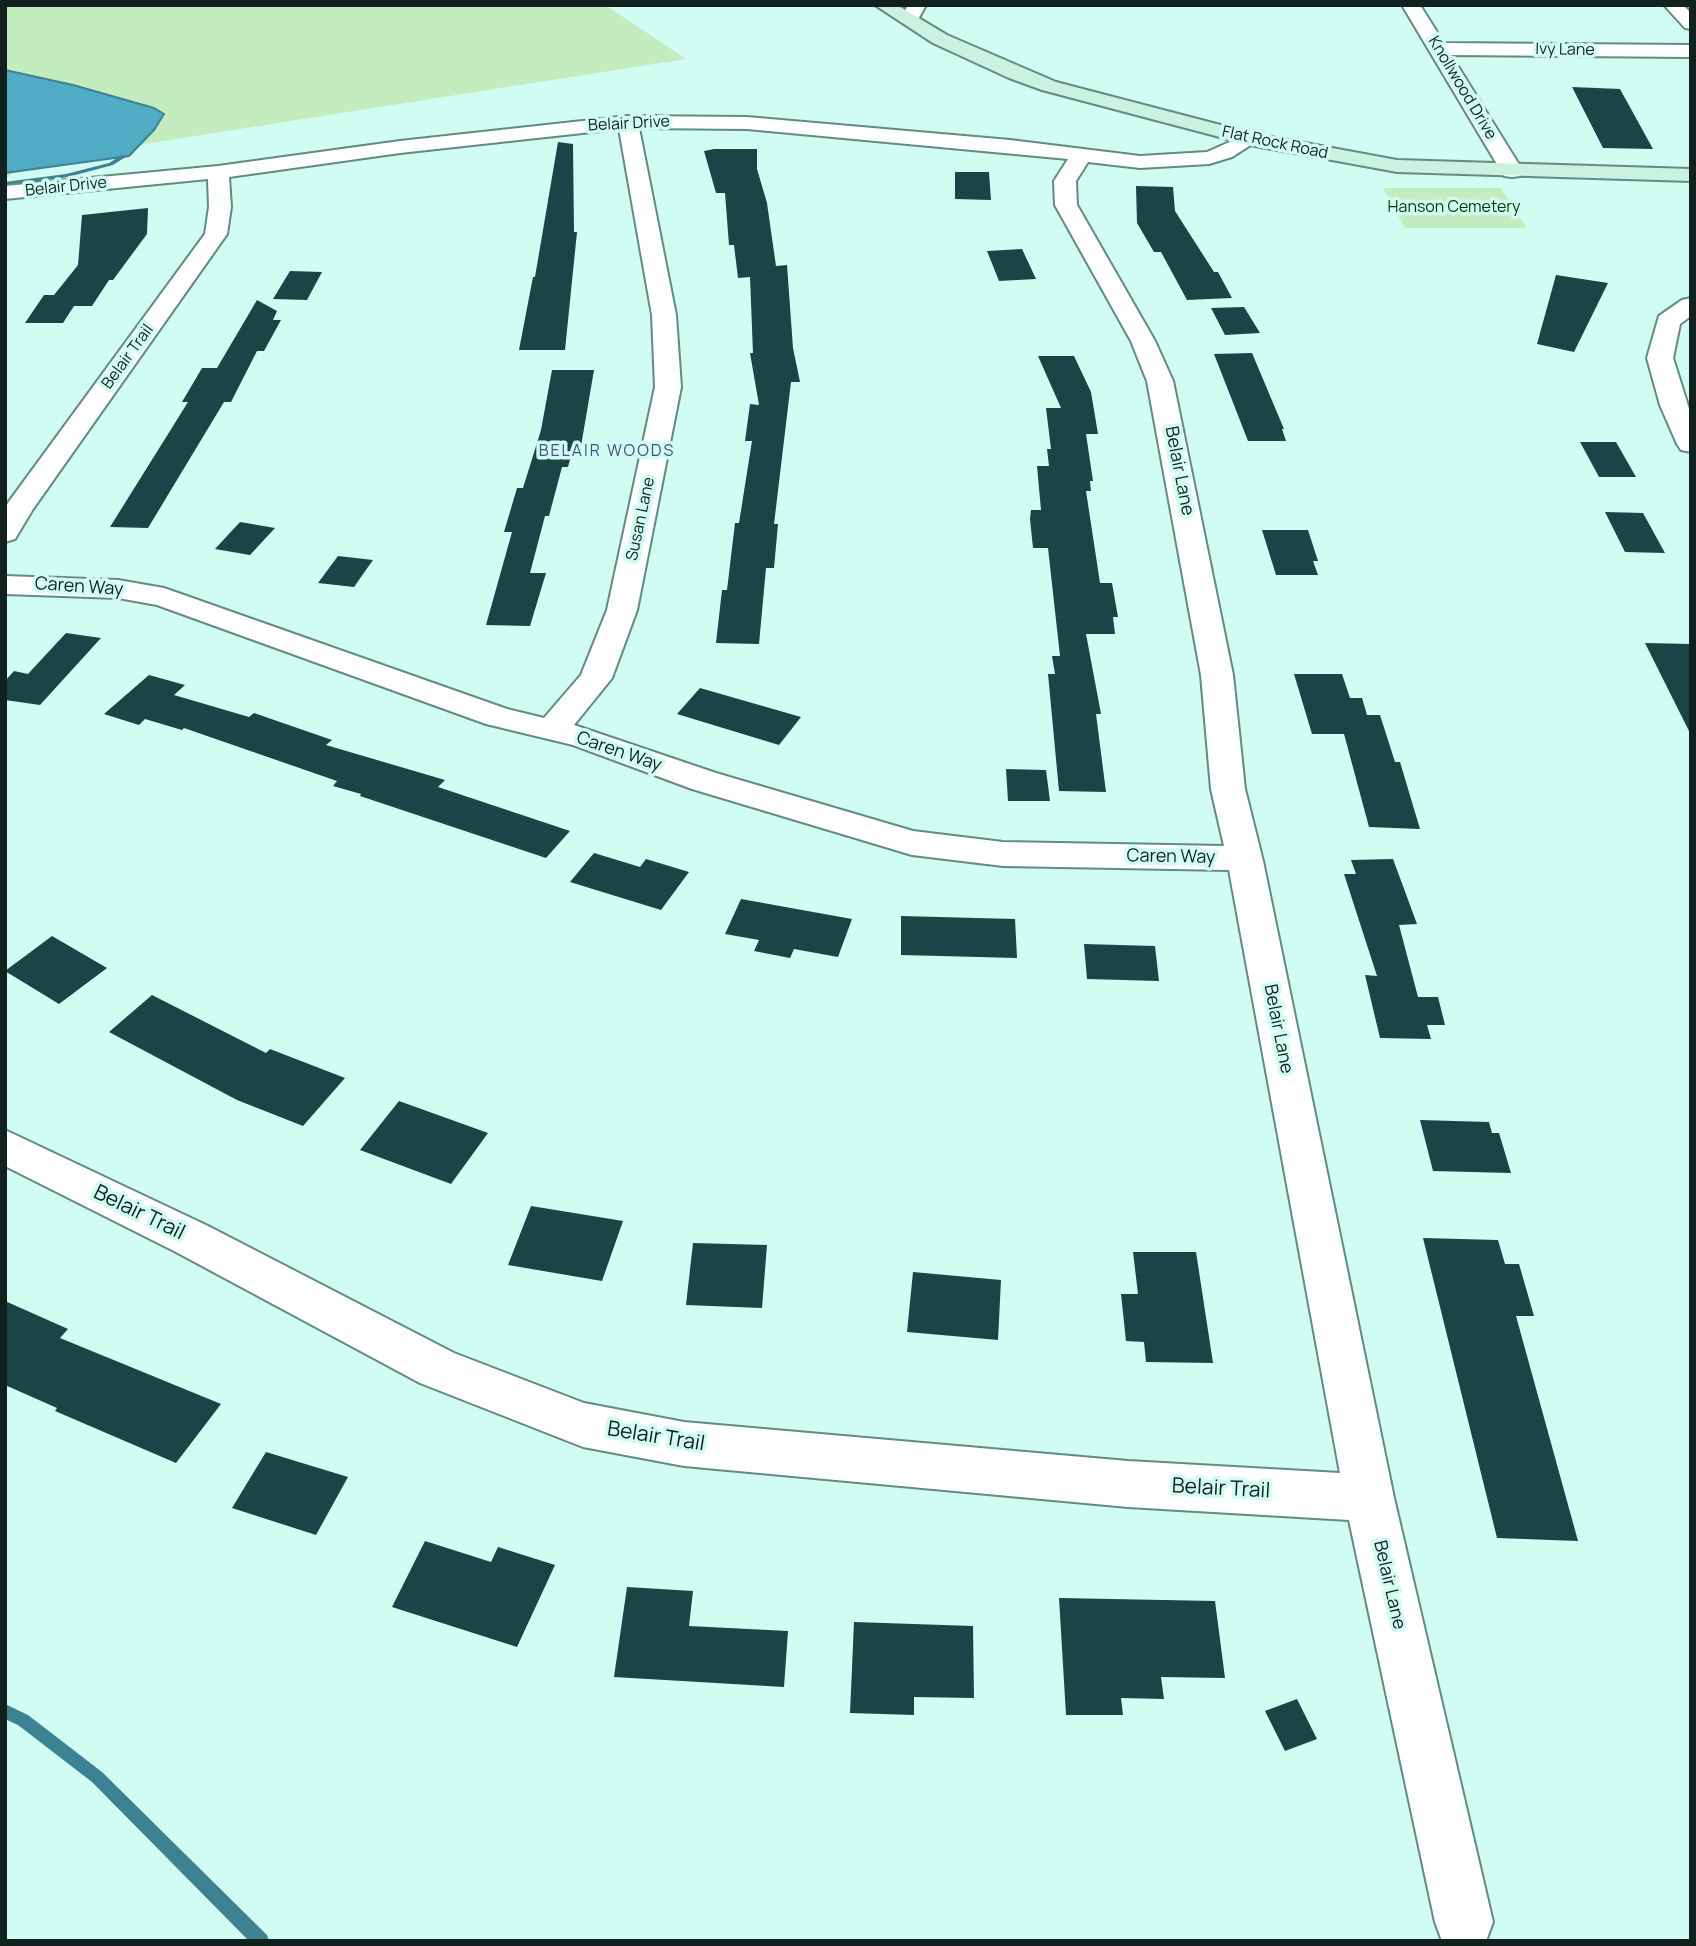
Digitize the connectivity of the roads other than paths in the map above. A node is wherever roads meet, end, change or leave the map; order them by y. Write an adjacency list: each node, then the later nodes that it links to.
1 (884, 5): 4 (street, Flat Rock Road)
2 (1411, 5): 6 (street, Knollwood Drive)
3 (1672, 5): 5 (street)
4 (913, 13): 9 (street, Flat Rock Road)
5 (1691, 24)
6 (1440, 49): 7 (street, Ivy Lane); 11 (street, Knollwood Drive)
7 (1691, 51)
8 (628, 122): 10 (street, Belair Drive); 12 (street, Belair Drive); 19 (street, Susan Lane)
9 (1250, 139): 10 (street, Belair Drive); 11 (street, Flat Rock Road)
10 (1081, 156): 20 (street, Belair Lane)
11 (1512, 171): 13 (street, Flat Rock Road)
12 (218, 172): 14 (street, Belair Drive); 17 (street, Belair Trail)
13 (1689, 177)
14 (5, 192)
15 (1687, 311): 16 (street)
16 (1691, 444)
17 (5, 533)
18 (5, 585): 19 (street, Caren Way)
19 (551, 731): 20 (street, Caren Way)
20 (1245, 861): 22 (street, Belair Lane)
21 (5, 1147): 22 (street, Belair Trail)
22 (1369, 1498): 23 (street, Belair Lane)
23 (1464, 1922)

